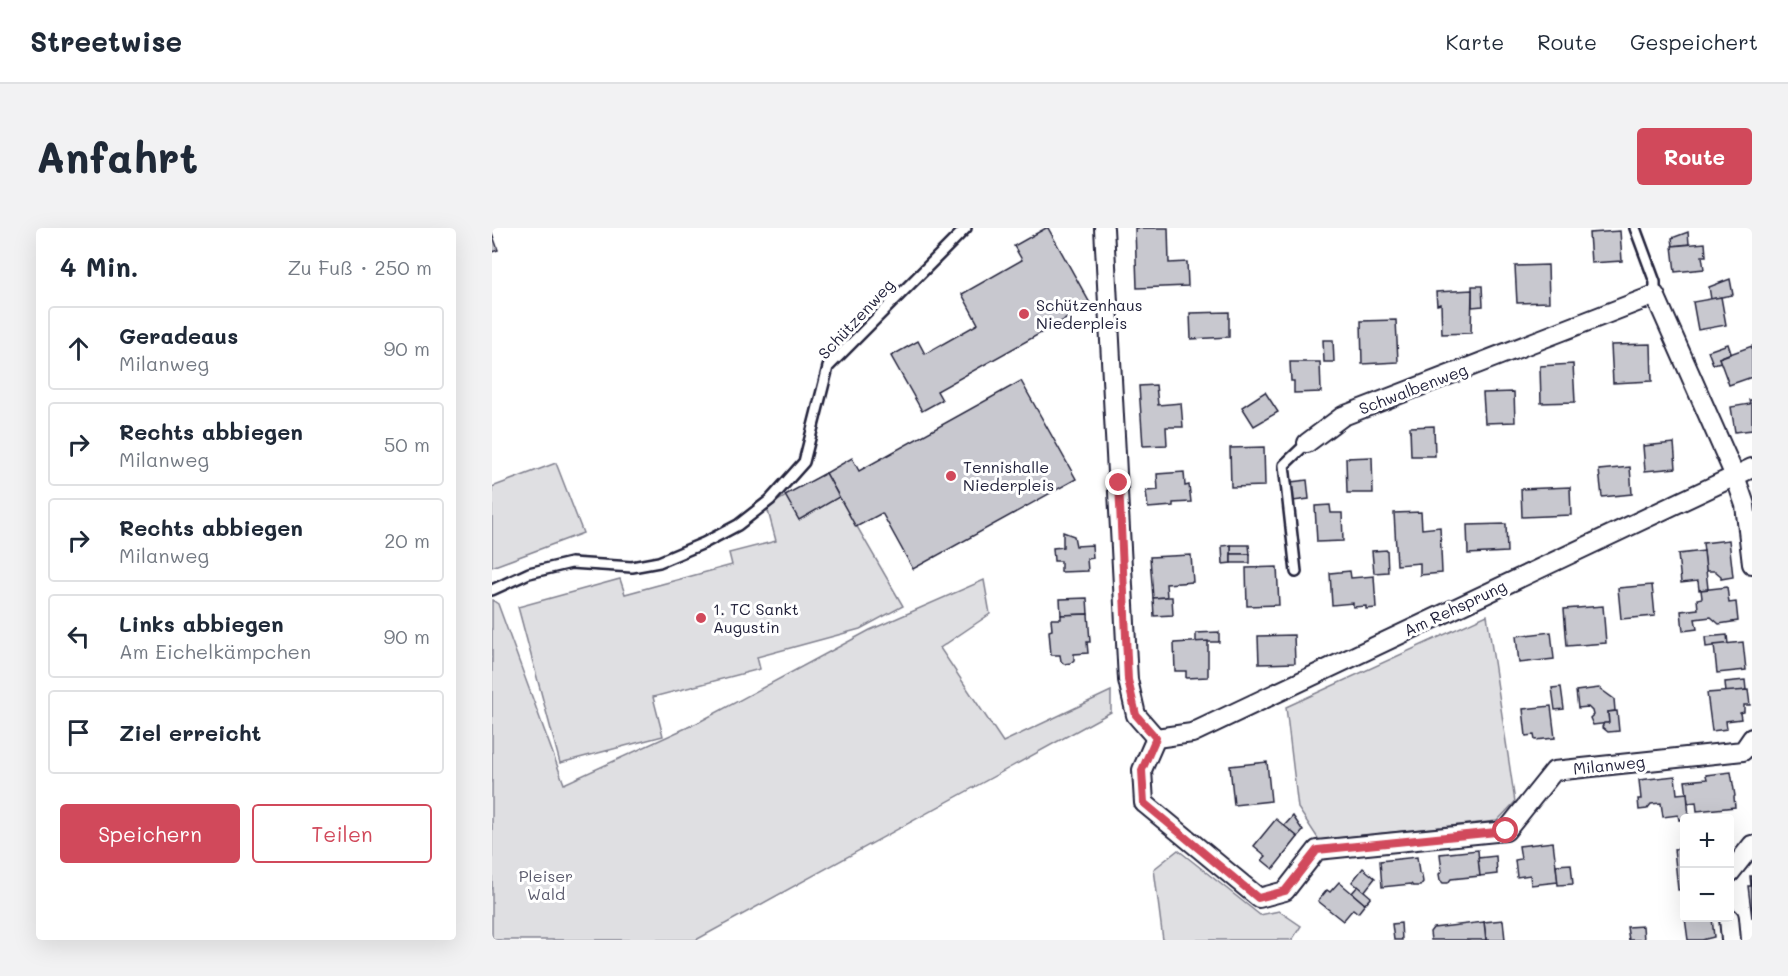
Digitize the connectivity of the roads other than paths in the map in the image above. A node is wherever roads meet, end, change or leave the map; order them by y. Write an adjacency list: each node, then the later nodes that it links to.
1 (966, 228): 10 (lane, Schützenweg)
2 (1104, 228): 11 (street)
3 (1635, 228): 4 (lane)
4 (1655, 295): 5 (street, Schwalbenweg); 7 (street)
5 (1307, 443): 9 (lane, Schwalbenweg)
6 (1752, 468): 7 (street, Am Rehsprung)
7 (1735, 476): 8 (street); 11 (street, Am Rehsprung)
8 (1752, 564)
9 (1296, 572)
10 (492, 590)
11 (1156, 738): 12 (street, Milanweg)
12 (1752, 738)
13 (1752, 845): 14 (street)
14 (1734, 868)
15 (1729, 922): 16 (street)
16 (1731, 940)

